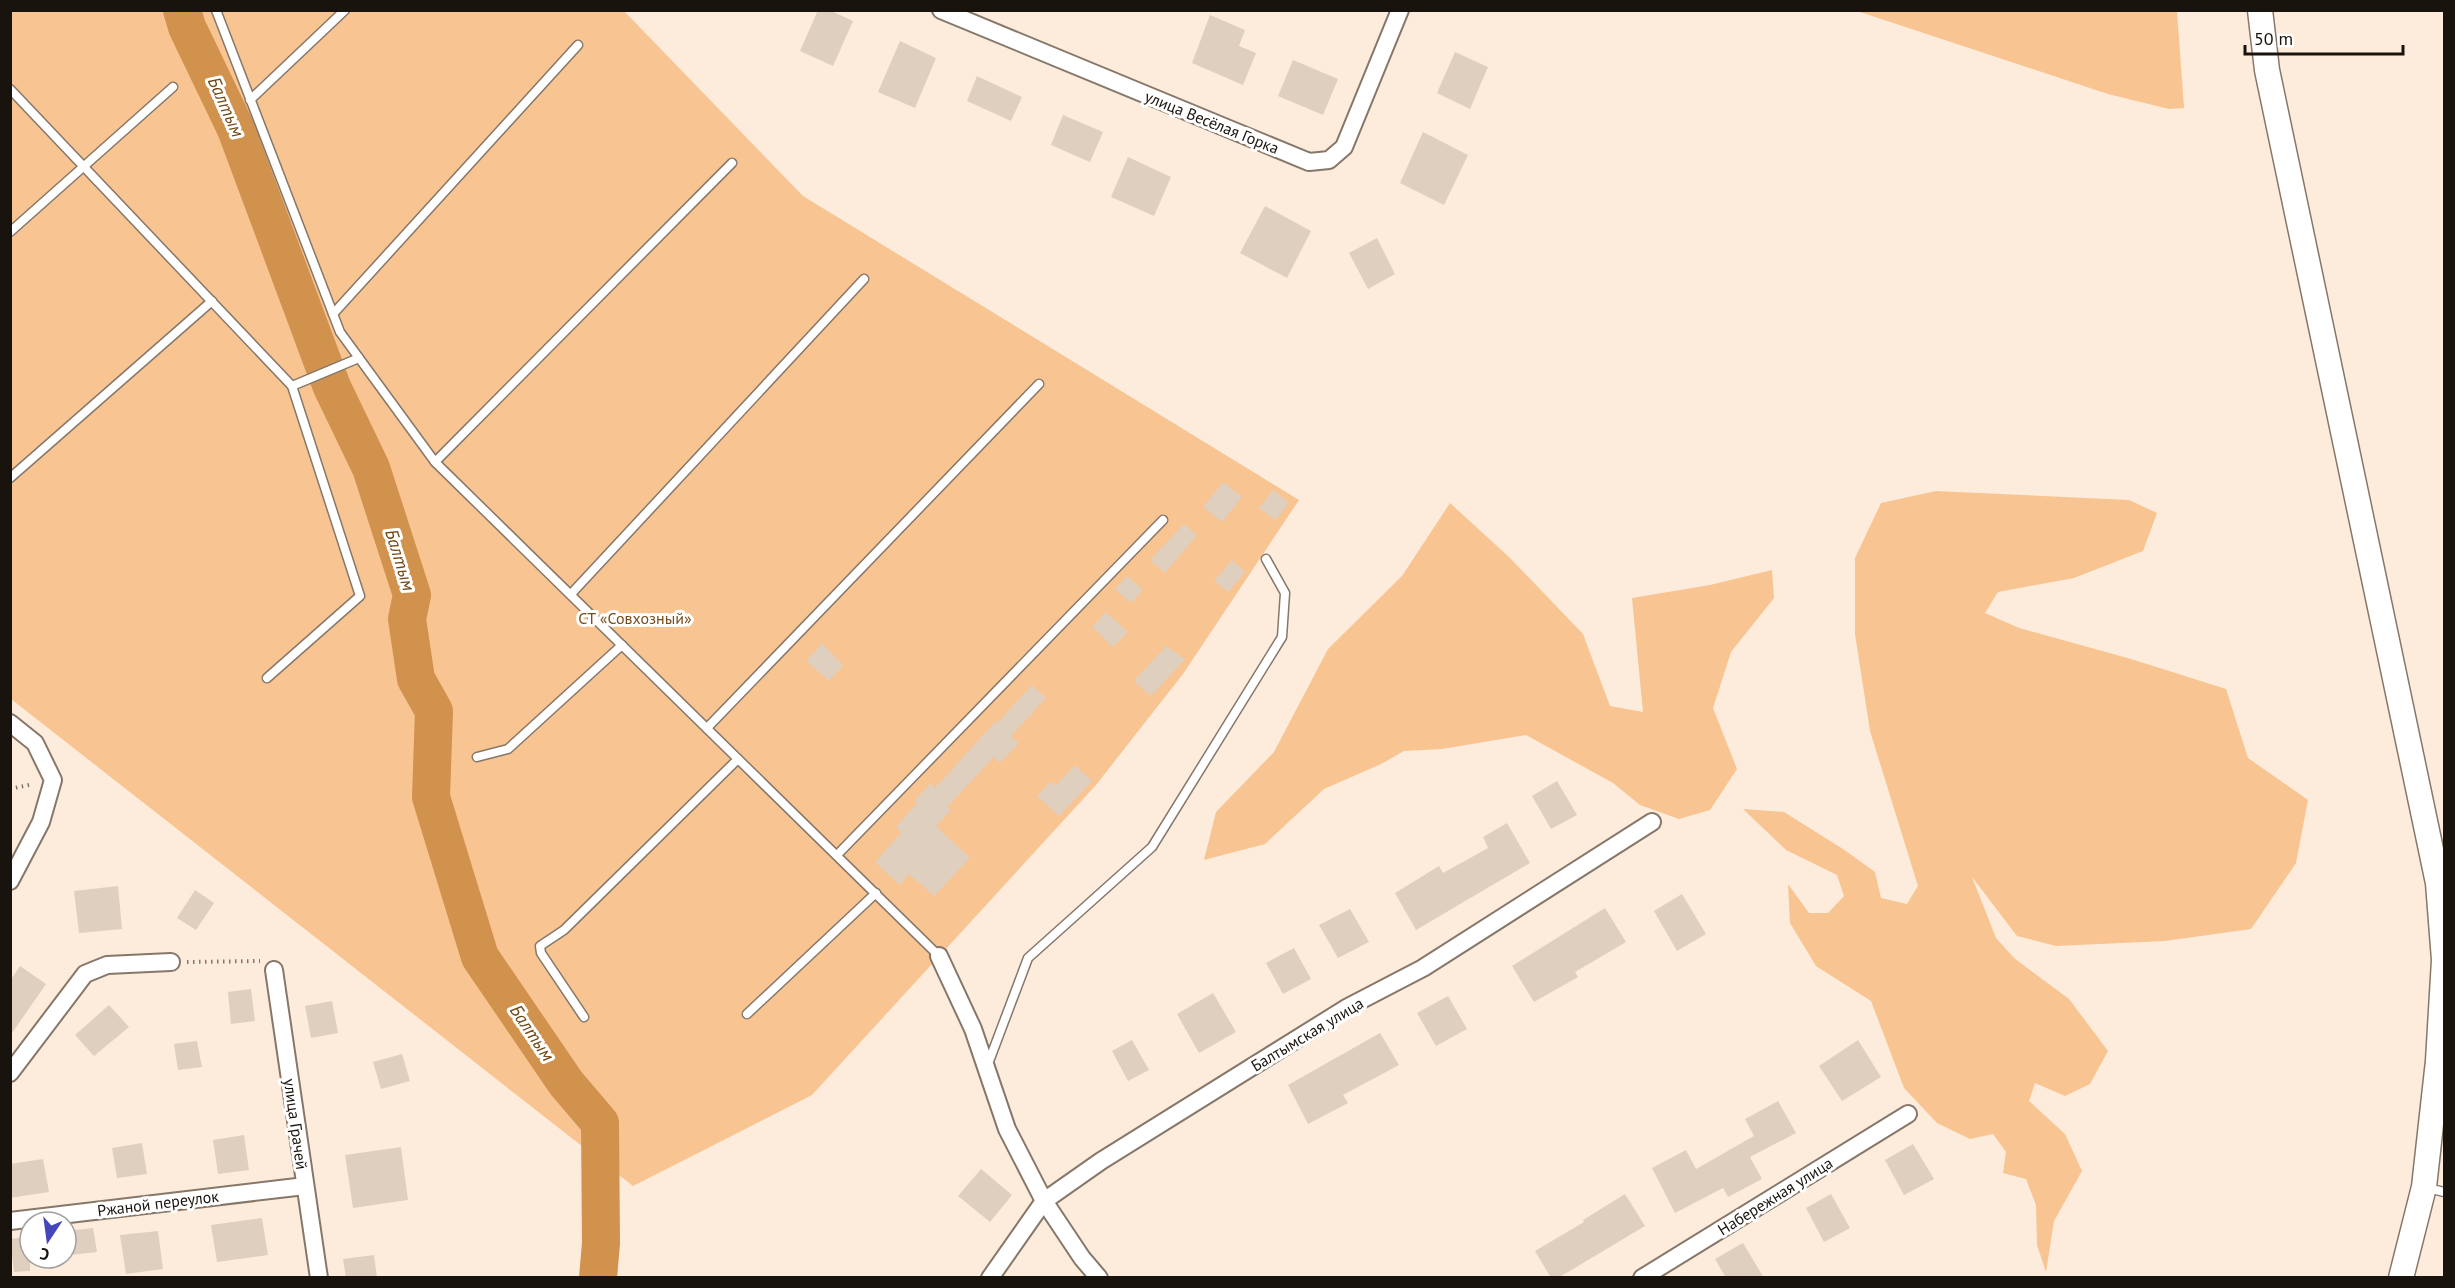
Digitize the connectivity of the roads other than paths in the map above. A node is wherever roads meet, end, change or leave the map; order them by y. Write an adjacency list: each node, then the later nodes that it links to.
1 (216, 10): 9 (lane)
2 (345, 10): 9 (lane)
3 (941, 10): 4 (street, улица Весёлая Горка)
4 (1400, 10)
5 (2260, 10): 43 (street)
6 (578, 45): 15 (lane)
7 (172, 87): 11 (lane)
8 (10, 89): 11 (lane)
9 (250, 100): 15 (lane)
10 (732, 163): 19 (lane)
11 (84, 166): 12 (lane); 14 (lane)
12 (10, 232)
13 (864, 279): 23 (lane)
14 (212, 301): 18 (lane); 20 (lane)
15 (333, 314): 16 (lane)
16 (359, 358): 18 (lane); 19 (lane)
17 (1039, 384): 27 (lane)
18 (292, 386): 25 (lane)
19 (435, 462): 23 (lane)
20 (10, 478)
21 (1163, 520): 31 (lane)
22 (1266, 559): 39 (lane)
23 (571, 594): 24 (lane)
24 (622, 645): 27 (lane); 28 (lane)
25 (267, 678)
26 (10, 723): 32 (street)
27 (707, 728): 29 (lane)
28 (477, 757)
29 (738, 759): 31 (lane); 38 (lane)
30 (1652, 822): 44 (street, Балтымская улица)
31 (837, 855): 33 (lane)
32 (10, 881)
33 (876, 893): 34 (lane); 37 (lane)
34 (939, 956): 39 (street)
35 (171, 962): 40 (street)
36 (274, 970): 42 (street, улица Грачей)
37 (747, 1014)
38 (584, 1017)
39 (986, 1068): 44 (street)
40 (10, 1073)
41 (1908, 1114): 49 (street, Набережная улица)
42 (305, 1186): 45 (street, Ржаной переулок); 46 (street, улица Грачей)
43 (2434, 1189): 50 (street)
44 (1044, 1201): 47 (street, Балтымская улица); 48 (street)
45 (10, 1221)
46 (319, 1278)
47 (990, 1278)
48 (1099, 1278)
49 (1642, 1278)
50 (2401, 1278)

